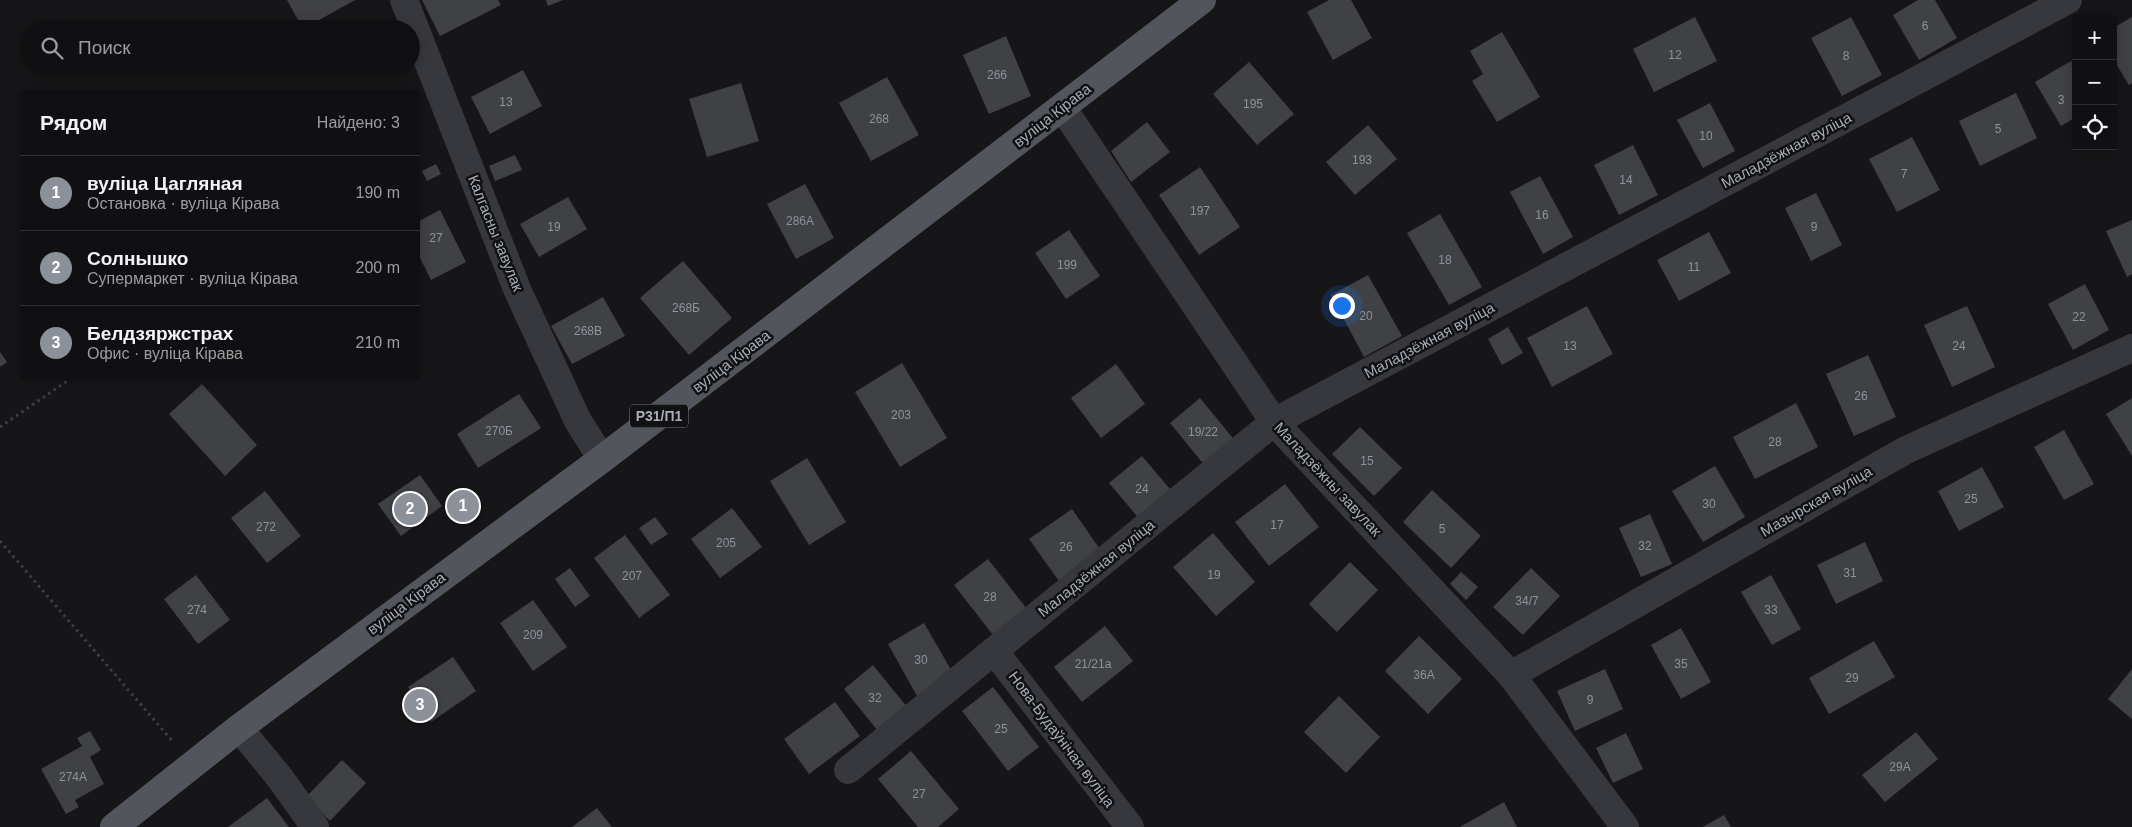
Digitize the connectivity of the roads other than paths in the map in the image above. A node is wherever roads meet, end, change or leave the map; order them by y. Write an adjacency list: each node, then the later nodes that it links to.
1 (404, 0): 4 (street, Калгасны завулак)
2 (1202, 0): 6 (main road, вуліца Кірава / Р31/П1)
3 (2068, 0): 8 (street, Маладзёжная вуліца)
4 (412, 20)
5 (420, 41): 9 (street, Калгасны завулак)
6 (1062, 107): 8 (street, Маладзёжны завулак); 9 (main road, вуліца Кірава / Р31/П1)
7 (2132, 348): 11 (street, Мазырская вуліца)
8 (1274, 422): 10 (street, Маладзёжная вуліца); 11 (street, Маладзёжны завулак)
9 (602, 459): 12 (main road, вуліца Кірава / Р31/П1)
10 (995, 652): 13 (street, Маладзёжная вуліца); 16 (street, Нова-Будаўнічая вуліца)
11 (1511, 675): 17 (street, Маладзёжны завулак)
12 (239, 728): 14 (main road, вуліца Кірава / Р31/П1); 15 (street)
13 (848, 770)
14 (114, 827)
15 (315, 827)
16 (1130, 827)
17 (1626, 827)

